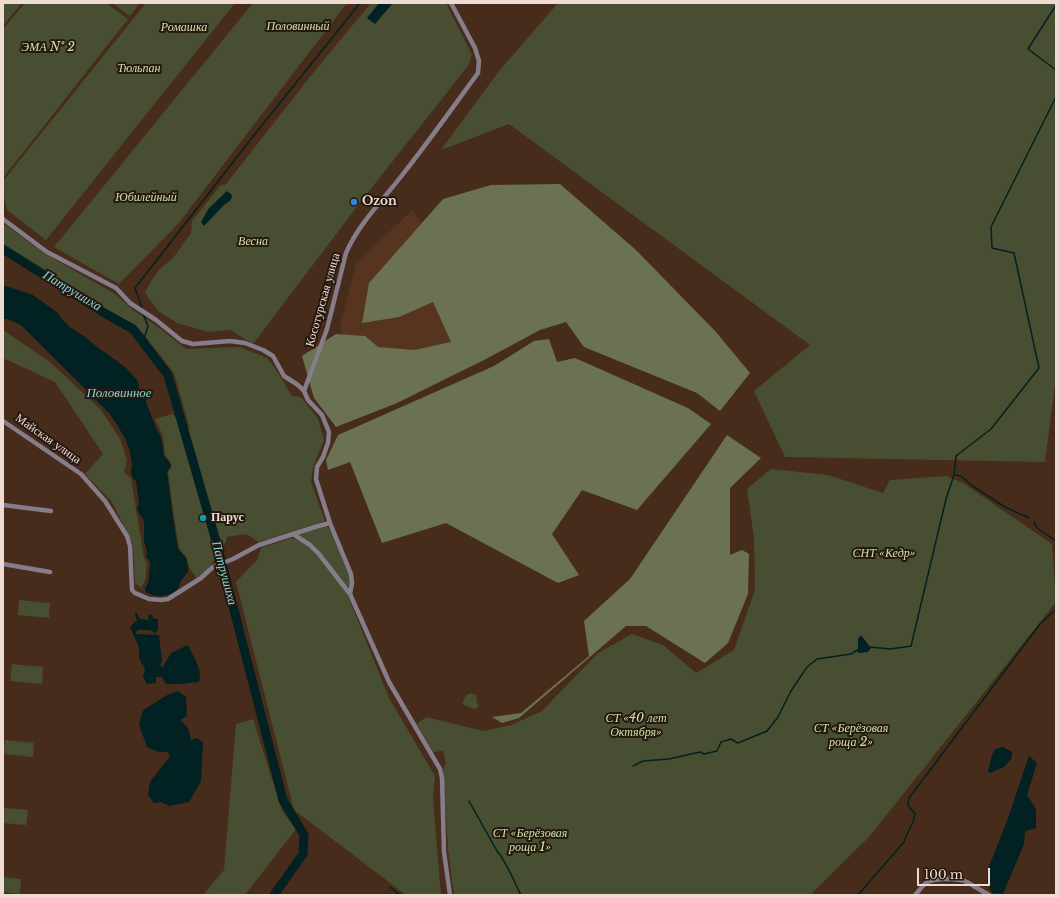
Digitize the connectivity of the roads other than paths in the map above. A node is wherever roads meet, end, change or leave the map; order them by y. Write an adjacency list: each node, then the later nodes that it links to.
1 (451, 3): 3 (street, Косотурская улица)
2 (3, 219): 3 (street)
3 (304, 391): 7 (street)
4 (3, 421): 8 (street, Майская улица)
5 (3, 505): 6 (street)
6 (51, 511)
7 (330, 523): 8 (street); 11 (street)
8 (293, 534): 11 (street)
9 (3, 564): 10 (street)
10 (50, 572)
11 (350, 594): 12 (street)
12 (450, 895)
13 (915, 895): 14 (street)
14 (989, 895)

